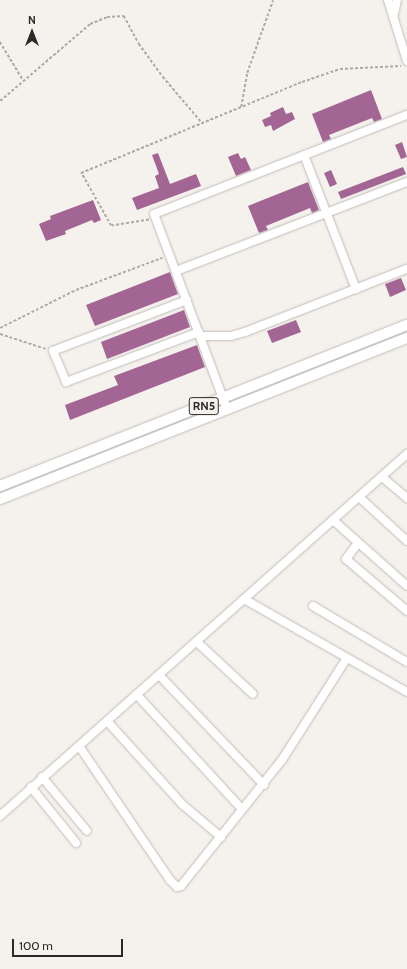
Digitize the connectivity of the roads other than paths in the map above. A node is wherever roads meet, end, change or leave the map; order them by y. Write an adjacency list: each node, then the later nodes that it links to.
1 (388, 0): 3 (street)
2 (397, 0): 3 (street)
3 (393, 15): 4 (street)
4 (407, 61)
5 (406, 118): 6 (street)
6 (304, 155): 8 (street); 10 (street)
7 (407, 182): 8 (street)
8 (326, 213): 10 (street); 11 (street)
9 (407, 270): 11 (street)
10 (176, 271): 12 (street)
11 (356, 289): 14 (street)
12 (187, 300): 14 (street); 14 (street)
13 (407, 324): 16 (main road, RN5)
14 (200, 334): 16 (street)
15 (407, 338): 17 (main road, RN5)
16 (223, 398): 17 (street); 20 (main road, RN5)
17 (227, 409): 23 (main road, RN5)
18 (407, 454): 19 (street)
19 (382, 477): 21 (street); 22 (street)
20 (0, 486)
21 (359, 497): 24 (street); 25 (street)
22 (407, 498)
23 (0, 499)
24 (333, 520): 26 (street); 28 (street)
25 (407, 541)
26 (358, 543): 27 (street); 30 (street)
27 (407, 586)
28 (244, 599): 31 (street); 32 (street)
29 (313, 606): 33 (street)
30 (407, 611)
31 (197, 642): 34 (street); 36 (street)
32 (347, 658): 35 (street); 41 (street)
33 (407, 662)
34 (159, 675): 37 (street); 41 (street)
35 (407, 692)
36 (253, 694)
37 (137, 695): 38 (street); 43 (street)
38 (107, 721): 39 (street); 46 (street)
39 (79, 746): 40 (street); 46 (street)
40 (42, 777): 42 (street); 45 (street)
41 (264, 785): 43 (street)
42 (31, 787): 44 (street); 47 (street)
43 (242, 809): 46 (street)
44 (0, 816)
45 (87, 831)
46 (220, 837)
47 (76, 843)

